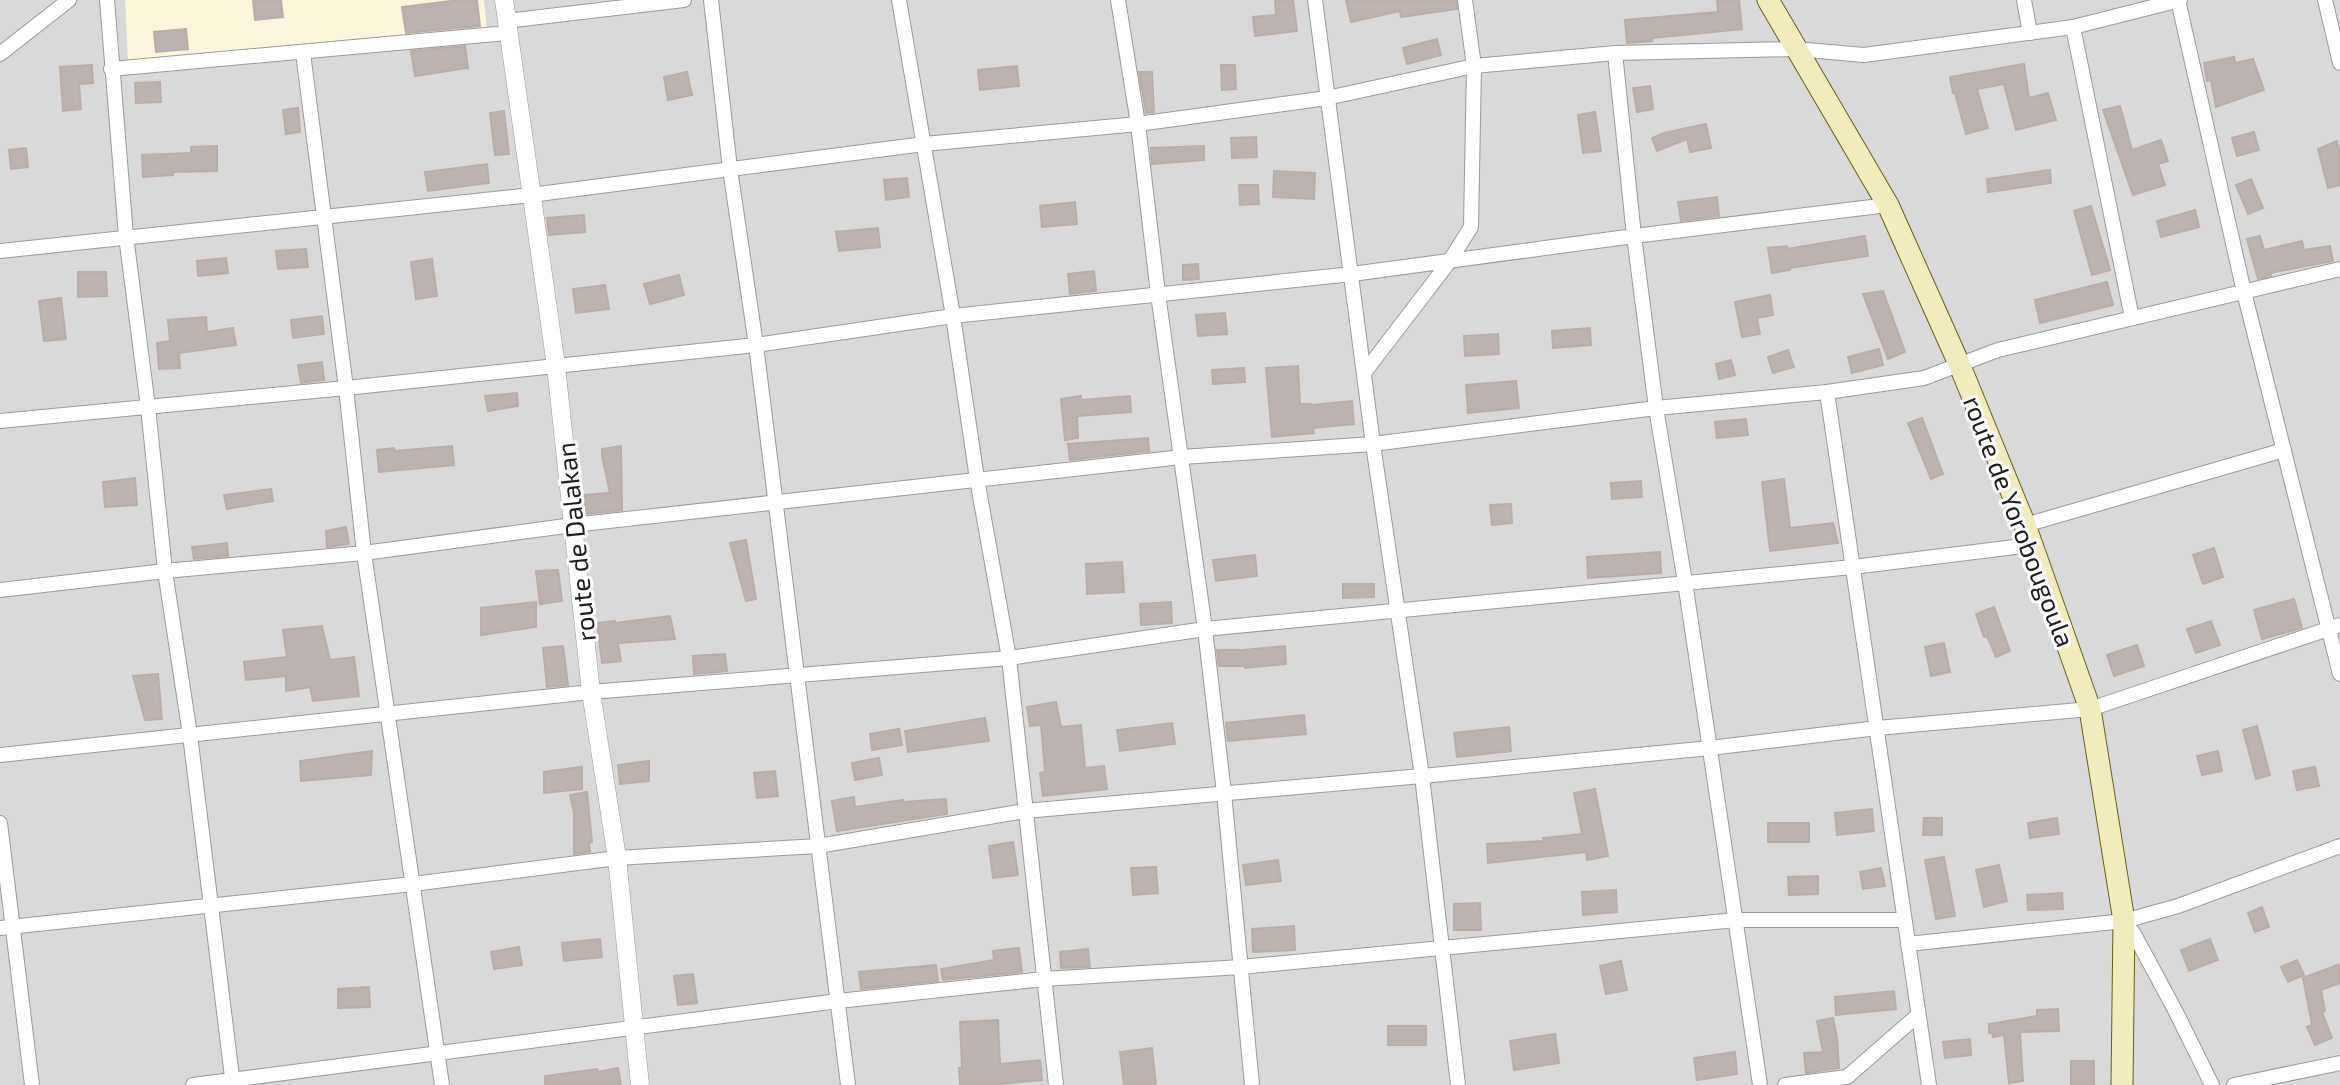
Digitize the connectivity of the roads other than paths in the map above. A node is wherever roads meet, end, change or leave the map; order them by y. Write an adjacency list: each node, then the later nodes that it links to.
1 (69, 0): 20 (street)
2 (107, 0): 23 (street)
3 (504, 0): 14 (street, route de Dalakan)
4 (684, 0): 14 (street)
5 (711, 0): 27 (street)
6 (899, 0): 26 (street)
7 (1118, 0): 25 (street)
8 (1315, 0): 24 (street)
9 (1465, 0): 22 (street)
10 (1768, 0): 17 (main road, route de Yorobougoula)
11 (2024, 0): 16 (street)
12 (2179, 0): 15 (street); 37 (street)
13 (2325, 0): 21 (street)
14 (506, 27): 18 (street); 28 (street, route de Dalakan)
15 (2073, 27): 16 (street); 40 (street)
16 (2030, 33): 17 (street)
17 (1796, 49): 19 (street); 29 (main road, route de Yorobougoula)
18 (303, 53): 23 (street); 30 (street)
19 (1615, 53): 22 (street); 32 (street)
20 (0, 54)
21 (2340, 63)
22 (1474, 66): 24 (street); 34 (street)
23 (111, 69): 31 (street)
24 (1327, 98): 25 (street); 36 (street)
25 (1138, 124): 26 (street); 38 (street)
26 (924, 144): 27 (street); 39 (street)
27 (730, 169): 28 (street); 41 (street)
28 (531, 195): 30 (street); 42 (street, route de Dalakan)
29 (1888, 205): 32 (street); 43 (main road, route de Yorobougoula)
30 (324, 217): 31 (street); 45 (street)
31 (126, 236): 33 (street); 47 (street)
32 (1634, 236): 34 (street); 48 (street)
33 (0, 251)
34 (1449, 262): 36 (street); 44 (street)
35 (2340, 269): 37 (street)
36 (1352, 274): 38 (street); 44 (street)
37 (2244, 292): 40 (street); 51 (street)
38 (1158, 294): 39 (street); 52 (street)
39 (953, 316): 41 (street); 53 (street)
40 (2132, 318): 43 (street)
41 (756, 345): 42 (street); 54 (street)
42 (556, 366): 45 (street); 55 (street, route de Dalakan)
43 (1960, 366): 46 (street); 56 (main road, route de Yorobougoula)
44 (1364, 373): 50 (street)
45 (346, 388): 47 (street); 57 (street)
46 (1827, 392): 48 (street); 58 (street)
47 (148, 407): 49 (street); 59 (street)
48 (1656, 408): 50 (street); 60 (street)
49 (0, 421)
50 (1373, 444): 52 (street); 62 (street)
51 (2284, 450): 56 (street); 63 (street)
52 (1182, 457): 53 (street); 64 (street)
53 (977, 479): 54 (street); 65 (street)
54 (775, 502): 55 (street); 67 (street)
55 (573, 525): 57 (street); 68 (street, route de Dalakan)
56 (2028, 535): 58 (street); 69 (main road, route de Yorobougoula)
57 (364, 553): 59 (street); 70 (street)
58 (1853, 567): 60 (street); 71 (street)
59 (166, 571): 61 (street); 72 (street)
60 (1685, 582): 62 (street); 73 (street)
61 (0, 590)
62 (1398, 609): 64 (street); 75 (street)
63 (2334, 627): 66 (street); 69 (street)
64 (1205, 629): 65 (street); 76 (street)
65 (1009, 658): 67 (street); 77 (street)
66 (2340, 674)
67 (796, 677): 68 (street); 80 (street)
68 (591, 692): 70 (street); 81 (street, route de Dalakan)
69 (2090, 709): 71 (street); 86 (main road, route de Yorobougoula)
70 (389, 713): 72 (street); 82 (street)
71 (1877, 728): 73 (street); 85 (street)
72 (190, 735): 74 (street); 83 (street)
73 (1710, 748): 75 (street); 84 (street)
74 (0, 755)
75 (1422, 776): 76 (street); 89 (street)
76 (1224, 793): 77 (street); 90 (street)
77 (1025, 811): 80 (street); 91 (street)
78 (0, 823): 87 (street)
79 (2340, 845): 86 (street)
80 (818, 846): 81 (street); 92 (street)
81 (617, 858): 82 (street); 94 (street, route de Dalakan)
82 (413, 884): 83 (street); 95 (street)
83 (211, 905): 87 (street); 97 (street)
84 (1736, 920): 85 (street); 89 (street); 106 (street)
85 (1904, 920): 88 (street)
86 (2124, 921): 88 (street); 109 (main road, route de Yorobougoula); 110 (street)
87 (6, 928): 98 (street)
88 (1908, 944): 93 (street)
89 (1442, 947): 90 (street); 105 (street)
90 (1241, 967): 91 (street); 104 (street)
91 (1044, 979): 92 (street); 103 (street)
92 (838, 1001): 94 (street); 102 (street)
93 (1918, 1015): 107 (street); 108 (street)
94 (633, 1028): 95 (street); 101 (street, route de Dalakan)
95 (439, 1054): 97 (street); 100 (street)
96 (2340, 1063): 111 (street)
97 (233, 1083): 99 (street)
98 (32, 1085)
99 (193, 1085)
100 (442, 1085)
101 (640, 1085)
102 (848, 1085)
103 (1056, 1085)
104 (1252, 1085)
105 (1458, 1085)
106 (1760, 1085)
107 (1785, 1085)
108 (1929, 1085)
109 (2122, 1085)
110 (2213, 1085)
111 (2234, 1085)

